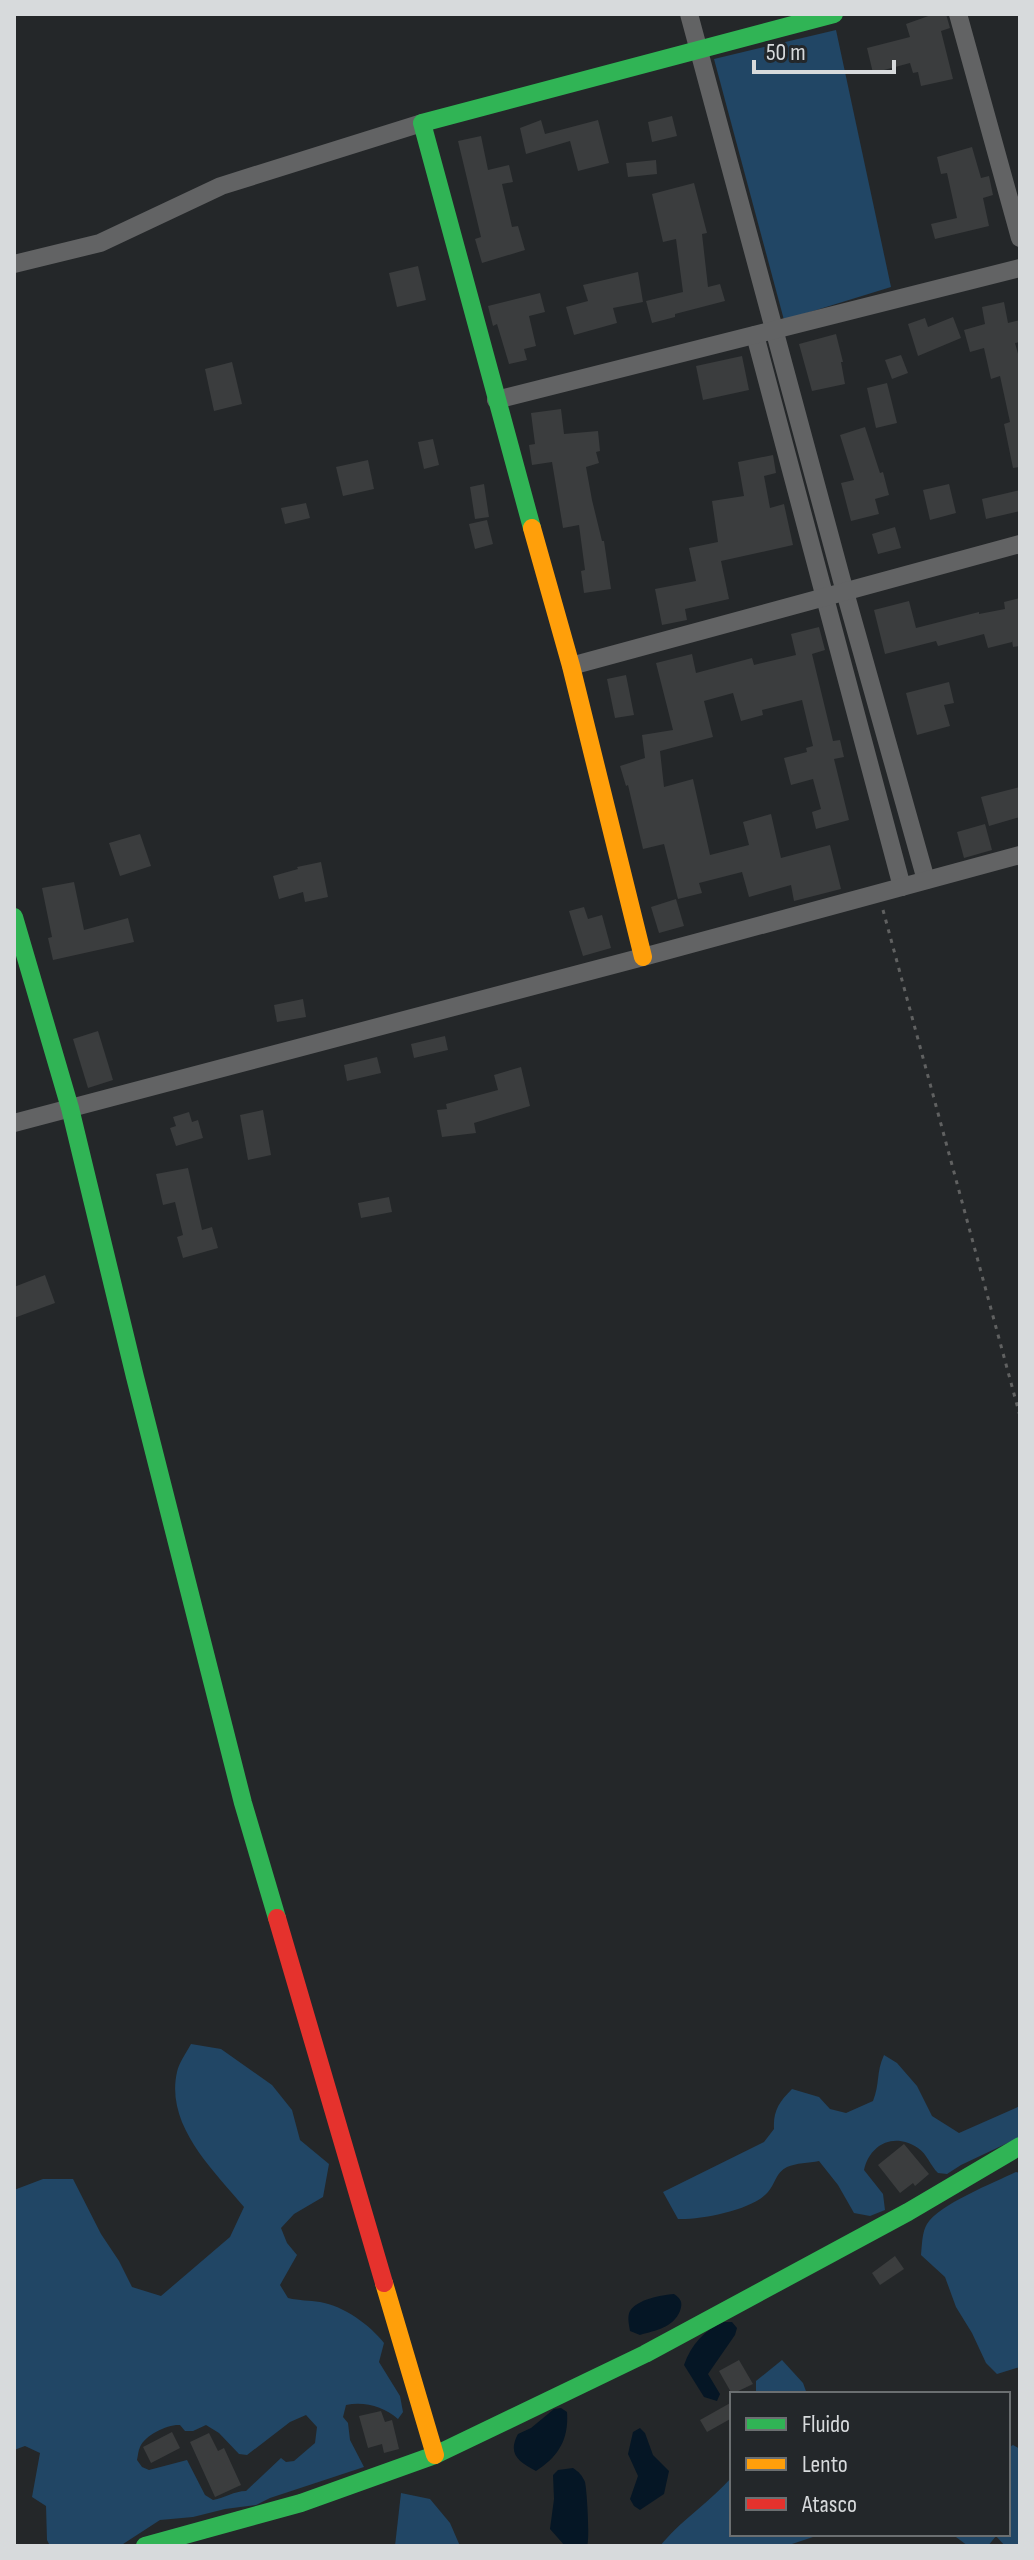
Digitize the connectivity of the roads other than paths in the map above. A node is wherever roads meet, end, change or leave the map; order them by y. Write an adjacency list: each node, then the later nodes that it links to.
1 (689, 14): 4 (street)
2 (834, 14): 4 (street)
3 (958, 14): 6 (street)
4 (699, 50): 5 (street); 9 (street)
5 (422, 123): 7 (street); 11 (street)
6 (1020, 238)
7 (14, 264)
8 (1020, 268): 9 (street)
9 (776, 329): 10 (street); 13 (street)
10 (755, 335): 11 (street); 14 (street)
11 (496, 400): 15 (street)
12 (1020, 544): 13 (street)
13 (845, 592): 14 (street); 17 (street)
14 (825, 597): 15 (street); 18 (street)
15 (571, 666): 20 (street)
16 (1020, 855): 17 (street)
17 (926, 880): 18 (street)
18 (902, 887): 20 (street)
19 (14, 917): 21 (street)
20 (643, 957): 21 (street)
21 (70, 1108): 22 (street); 24 (street)
22 (14, 1123)
23 (1020, 2146): 24 (street)
24 (435, 2455): 25 (street)
25 (145, 2546)

